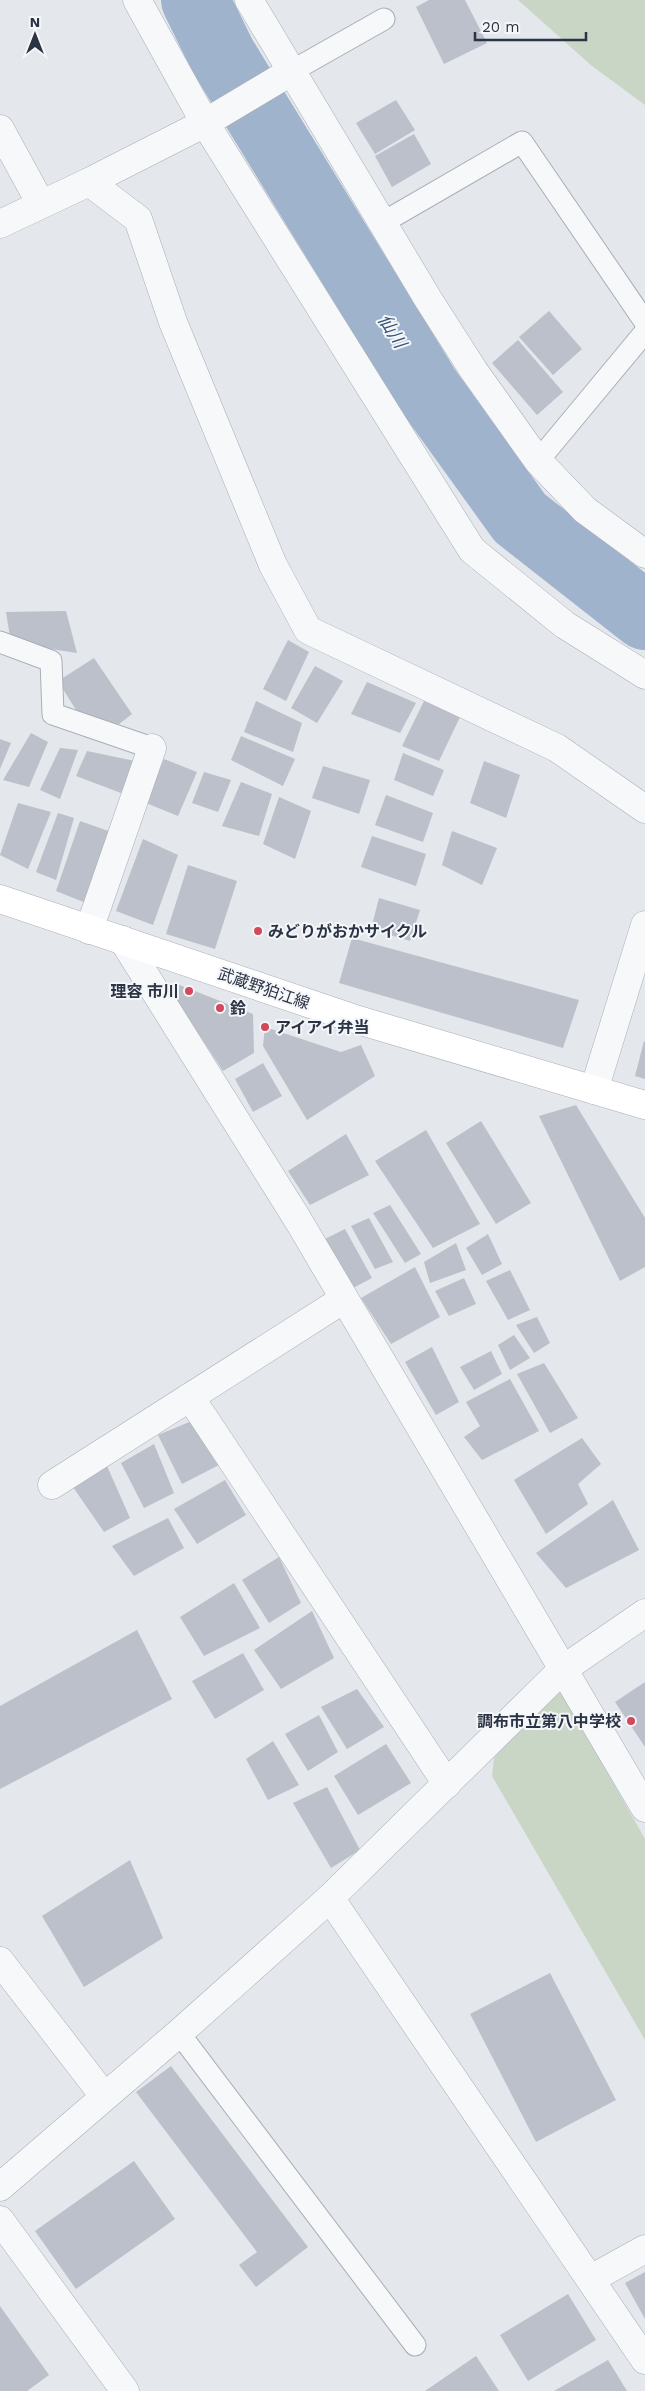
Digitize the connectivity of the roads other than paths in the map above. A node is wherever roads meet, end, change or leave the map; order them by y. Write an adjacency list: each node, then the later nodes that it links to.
1 (137, 0): 5 (street)
2 (249, 0): 4 (street)
3 (384, 18): 4 (lane)
4 (282, 76): 5 (street); 9 (street)
5 (214, 118): 7 (street); 16 (street)
6 (0, 129): 8 (street)
7 (89, 182): 8 (street); 18 (street)
8 (41, 204): 10 (street)
9 (382, 223): 11 (lane); 13 (street)
10 (0, 224)
11 (645, 322)
12 (645, 332): 13 (lane)
13 (538, 461): 14 (street)
14 (645, 554)
15 (0, 642): 17 (lane)
16 (645, 675)
17 (152, 748): 21 (street)
18 (645, 809)
19 (0, 899): 21 (main road, 武蔵野狛江線)
20 (645, 926): 23 (street)
21 (89, 930): 22 (main road, 武蔵野狛江線)
22 (123, 940): 23 (main road, 武蔵野狛江線); 25 (street)
23 (594, 1090): 24 (main road, 武蔵野狛江線)
24 (645, 1105)
25 (344, 1299): 26 (street); 29 (street)
26 (190, 1397): 27 (street); 30 (street)
27 (52, 1485)
28 (645, 1613): 29 (street)
29 (562, 1670): 30 (street); 31 (street)
30 (447, 1784): 32 (street)
31 (645, 1808)
32 (330, 1898): 34 (street); 39 (street)
33 (0, 1961): 35 (street)
34 (179, 2033): 35 (street); 40 (lane)
35 (104, 2096): 36 (street)
36 (0, 2187)
37 (0, 2220): 42 (street)
38 (645, 2249): 39 (street)
39 (591, 2279): 41 (street)
40 (415, 2345)
41 (645, 2360)
42 (126, 2391)

